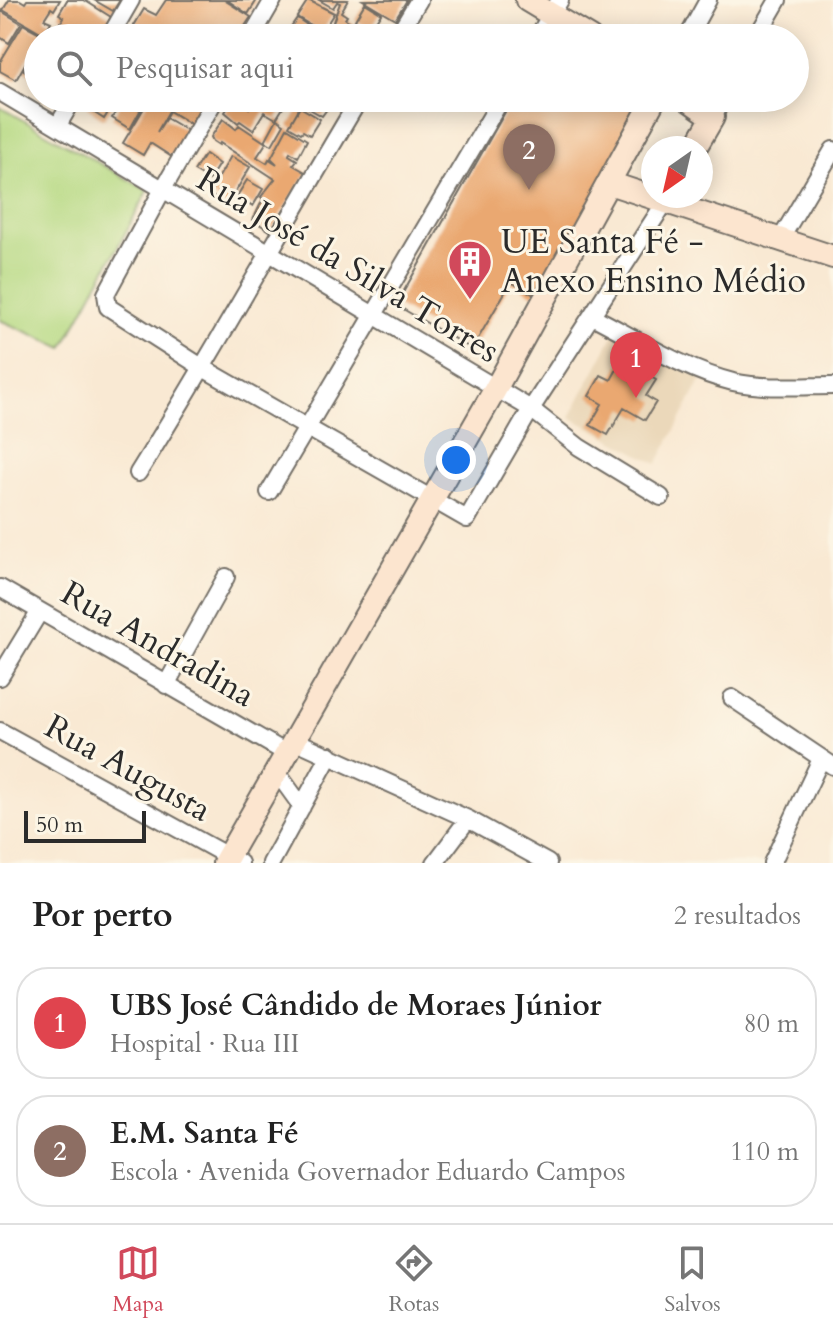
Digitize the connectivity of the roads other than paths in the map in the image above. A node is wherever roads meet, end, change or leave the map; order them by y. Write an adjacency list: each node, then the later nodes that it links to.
1 (131, 0): 8 (street)
2 (273, 0): 9 (street)
3 (419, 0): 10 (street)
4 (527, 0): 7 (street)
5 (708, 0): 12 (street)
6 (778, 0): 13 (street)
7 (556, 8): 11 (street)
8 (117, 24)
9 (259, 24)
10 (404, 24)
11 (574, 24)
12 (695, 24)
13 (764, 24)
14 (0, 92): 15 (street, Rua José da Silva Torres)
15 (24, 106)
16 (35, 112): 23 (street, Rua José da Silva Torres)
17 (66, 112): 23 (street)
18 (208, 112): 27 (street)
19 (352, 112): 32 (street)
20 (494, 112): 34 (street)
21 (647, 112): 26 (street)
22 (715, 112): 24 (street)
23 (58, 125): 27 (street, Rua José da Silva Torres)
24 (702, 136)
25 (833, 150): 31 (street)
26 (609, 183): 28 (street); 38 (street)
27 (163, 189): 32 (street, Rua José da Silva Torres); 36 (street)
28 (641, 191)
29 (661, 208): 35 (street)
30 (694, 208): 31 (street)
31 (780, 240): 33 (street)
32 (268, 251): 34 (street, Rua José da Silva Torres); 36 (street)
33 (833, 257)
34 (375, 314): 38 (street, Rua José da Silva Torres); 40 (street)
35 (592, 316): 37 (street); 39 (street)
36 (203, 368): 40 (street); 41 (street)
37 (833, 386)
38 (496, 388): 39 (street, Rua José da Silva Torres); 44 (street)
39 (531, 409): 43 (street, Rua José da Silva Torres); 44 (street)
40 (307, 427): 42 (street); 44 (street)
41 (138, 473)
42 (269, 492)
43 (661, 497)
44 (432, 500): 52 (street)
45 (226, 577): 49 (street)
46 (0, 588): 47 (street, Rua Andradina)
47 (40, 611): 48 (street); 49 (street, Rua Andradina)
48 (0, 677)
49 (166, 685): 52 (street, Rua Andradina)
50 (732, 698): 54 (street)
51 (0, 731): 57 (street, Rua Augusta)
52 (285, 754): 53 (street, Rua Andradina); 55 (street); 57 (street)
53 (330, 755): 55 (street); 56 (street, Rua Andradina)
54 (827, 762): 61 (street)
55 (302, 807): 58 (street)
56 (468, 819): 59 (street); 60 (street, Rua Andradina)
57 (230, 861)
58 (271, 863)
59 (435, 863)
60 (548, 863)
61 (772, 863)

